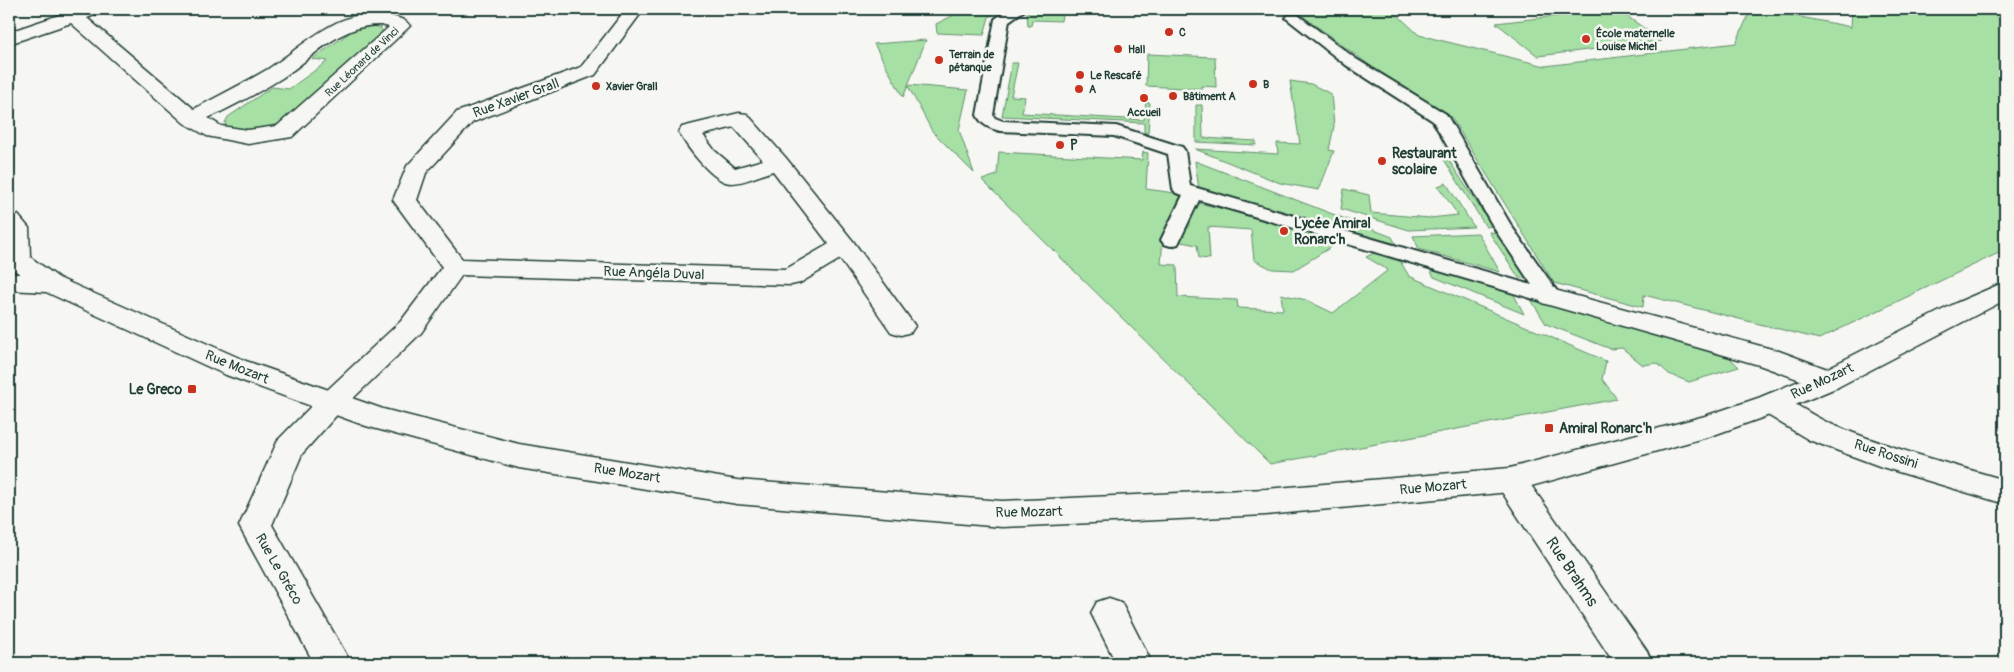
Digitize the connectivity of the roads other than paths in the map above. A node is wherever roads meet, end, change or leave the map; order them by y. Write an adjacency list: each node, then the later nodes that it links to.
1 (95, 9): 4 (street)
2 (635, 9): 13 (street, Rue Xavier Grall)
3 (1018, 9): 9 (lane)
4 (74, 16): 6 (street); 7 (street, Rue Léonard de Vinci)
5 (1294, 18): 17 (lane)
6 (9, 38)
7 (192, 118): 7 (street, Rue Léonard de Vinci)
8 (778, 163): 12 (street)
9 (1192, 192): 11 (lane); 17 (lane)
10 (11, 235): 15 (street, Rue Mozart)
11 (1171, 240)
12 (844, 246): 13 (street, Rue Angéla Duval); 18 (street)
13 (454, 267): 20 (street)
14 (9, 282): 15 (street, Rue Mozart)
15 (50, 284): 20 (street, Rue Mozart)
16 (2005, 290): 19 (street, Rue Mozart)
17 (1551, 297): 19 (street)
18 (901, 326)
19 (1828, 380): 21 (street, Rue Mozart)
20 (333, 401): 22 (street, Rue Mozart); 25 (street, Rue Le Gréco)
21 (1772, 404): 22 (street, Rue Mozart); 23 (street, Rue Rossini)
22 (1510, 480): 27 (street, Rue Brahms)
23 (2005, 492)
24 (1109, 613): 26 (street)
25 (333, 663)
26 (1134, 663)
27 (1634, 663)

